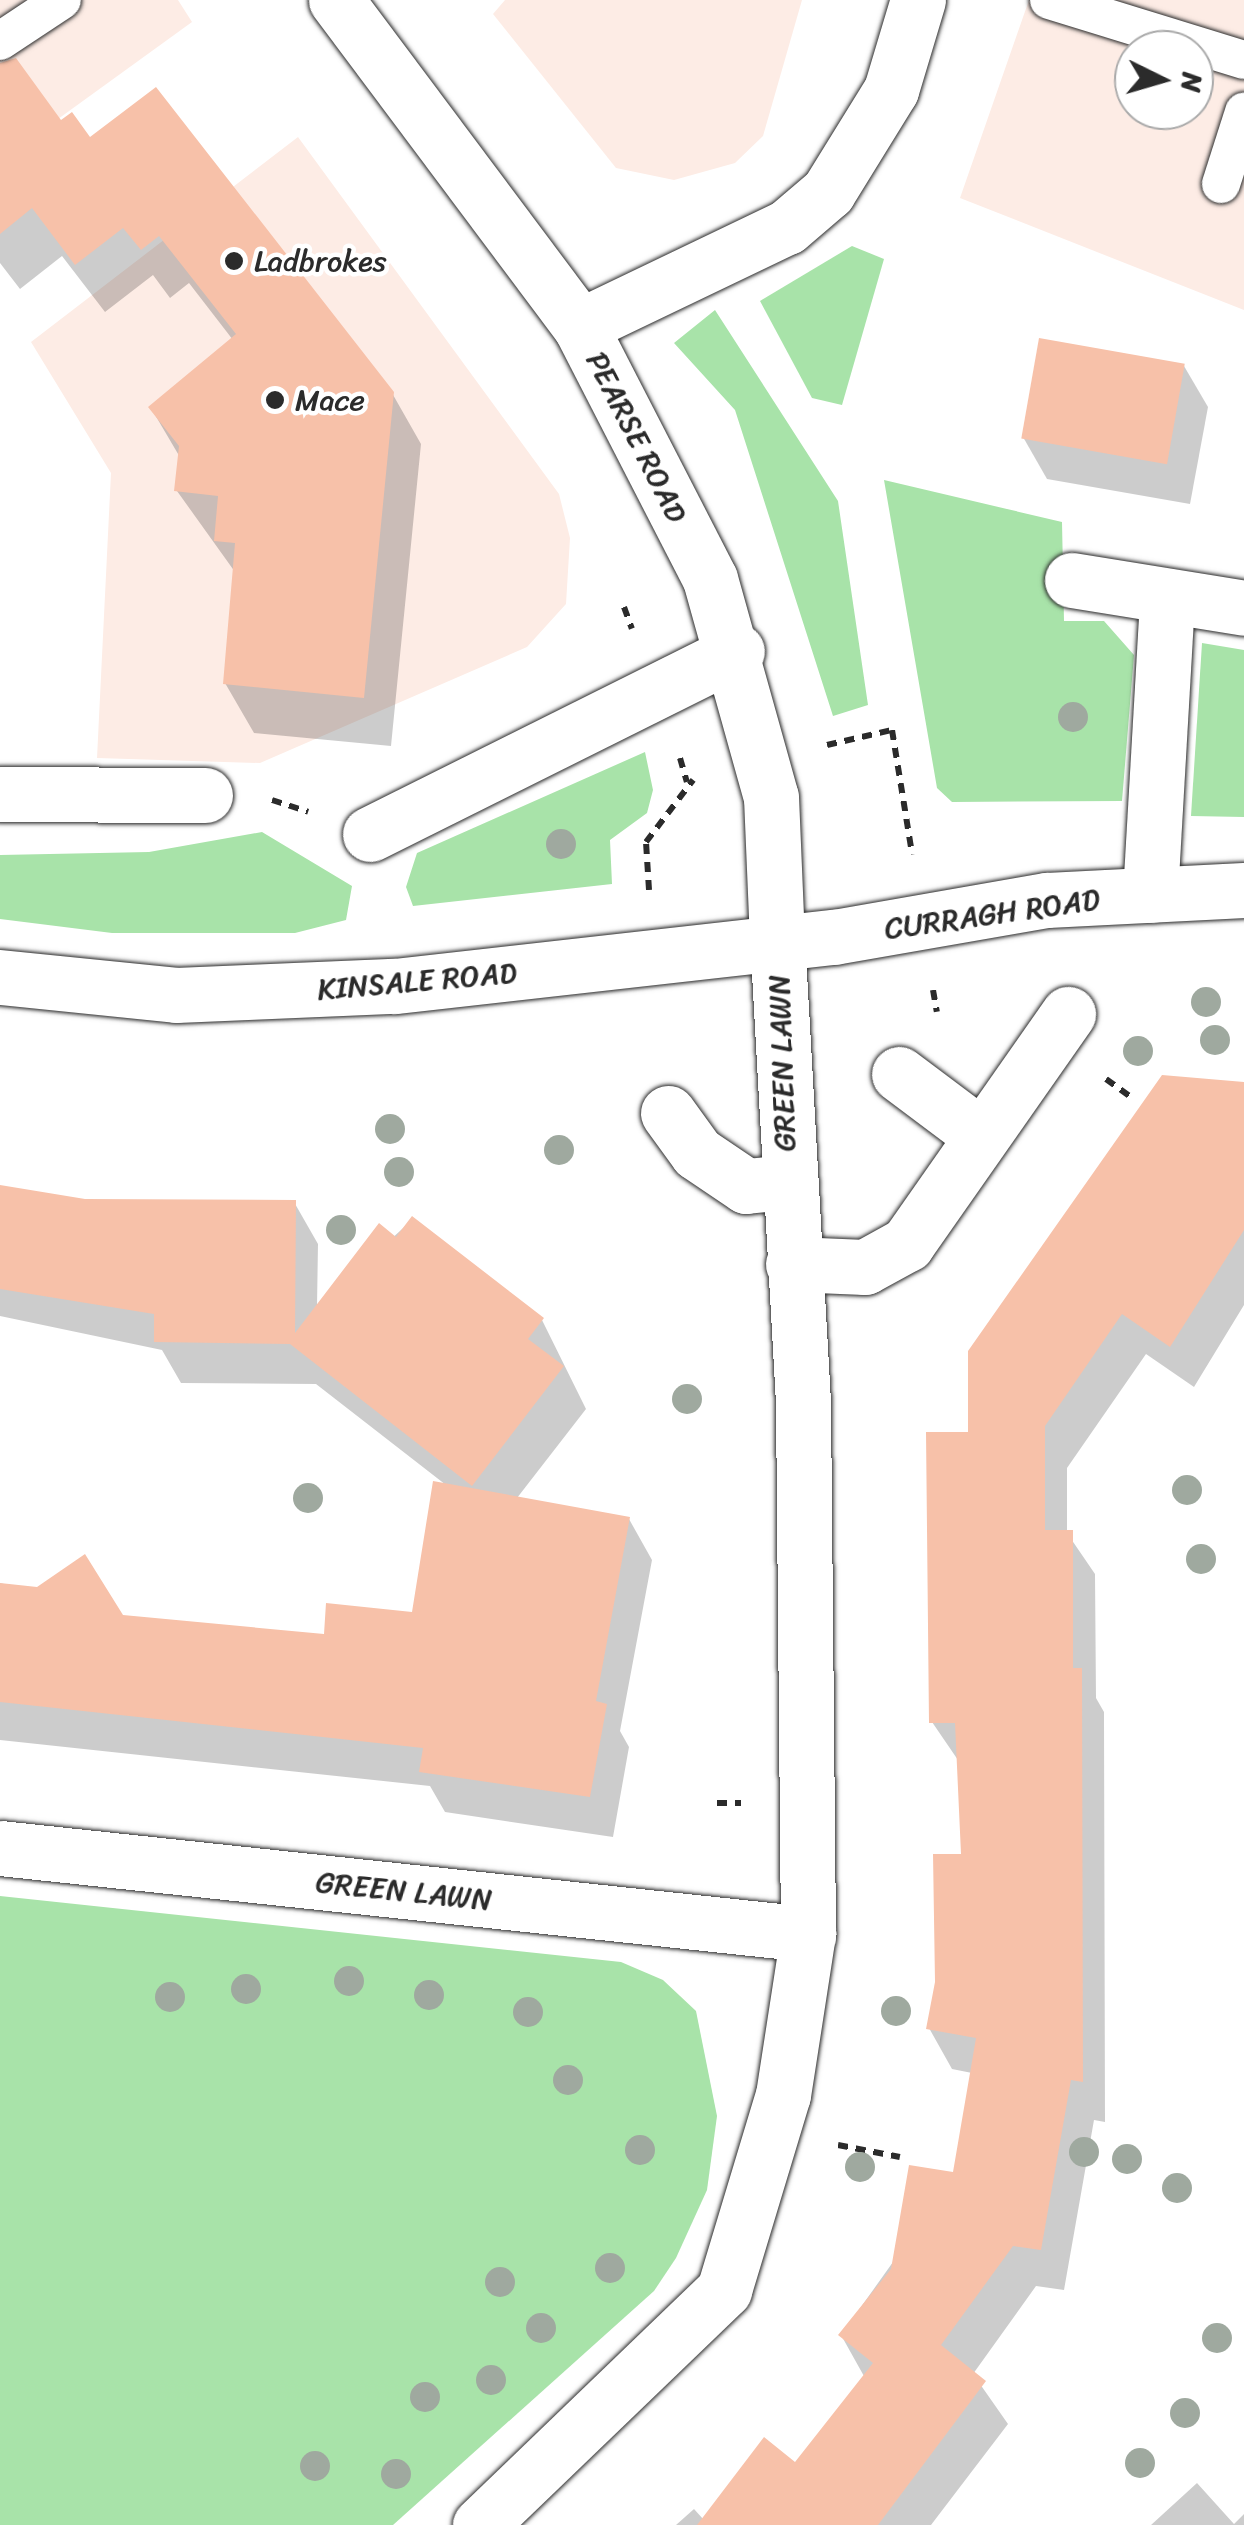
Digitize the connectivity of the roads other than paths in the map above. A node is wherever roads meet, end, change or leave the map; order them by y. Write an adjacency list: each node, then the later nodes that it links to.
1 (62, 0): 6 (lane)
2 (336, 0): 10 (street, PEARSE ROAD)
3 (918, 0): 10 (street)
4 (1049, 0): 5 (lane)
5 (1143, 14): 7 (lane)
6 (0, 41)
7 (1244, 60)
8 (1244, 112): 9 (lane)
9 (1220, 184)
10 (580, 326): 14 (street, PEARSE ROAD)
11 (1072, 580): 12 (street)
12 (1168, 596): 13 (street); 19 (street)
13 (1244, 608)
14 (737, 651): 17 (street); 21 (street, PEARSE ROAD)
15 (0, 794): 16 (street)
16 (205, 795)
17 (370, 834)
18 (1244, 890): 19 (street, CURRAGH ROAD)
19 (1150, 895): 20 (street, CURRAGH ROAD)
20 (834, 937): 21 (street, KINSALE ROAD)
21 (777, 943): 22 (street, KINSALE ROAD); 27 (street, GREEN LAWN)
22 (0, 977)
23 (1068, 1014): 26 (street)
24 (898, 1074): 26 (street)
25 (668, 1113): 27 (street, GREEN LAWN)
26 (980, 1134): 28 (street)
27 (787, 1182): 28 (street, GREEN LAWN)
28 (793, 1264): 30 (street, GREEN LAWN)
29 (0, 1848): 30 (street, GREEN LAWN)
30 (808, 1934): 31 (street, GREEN LAWN)
31 (480, 2525)

